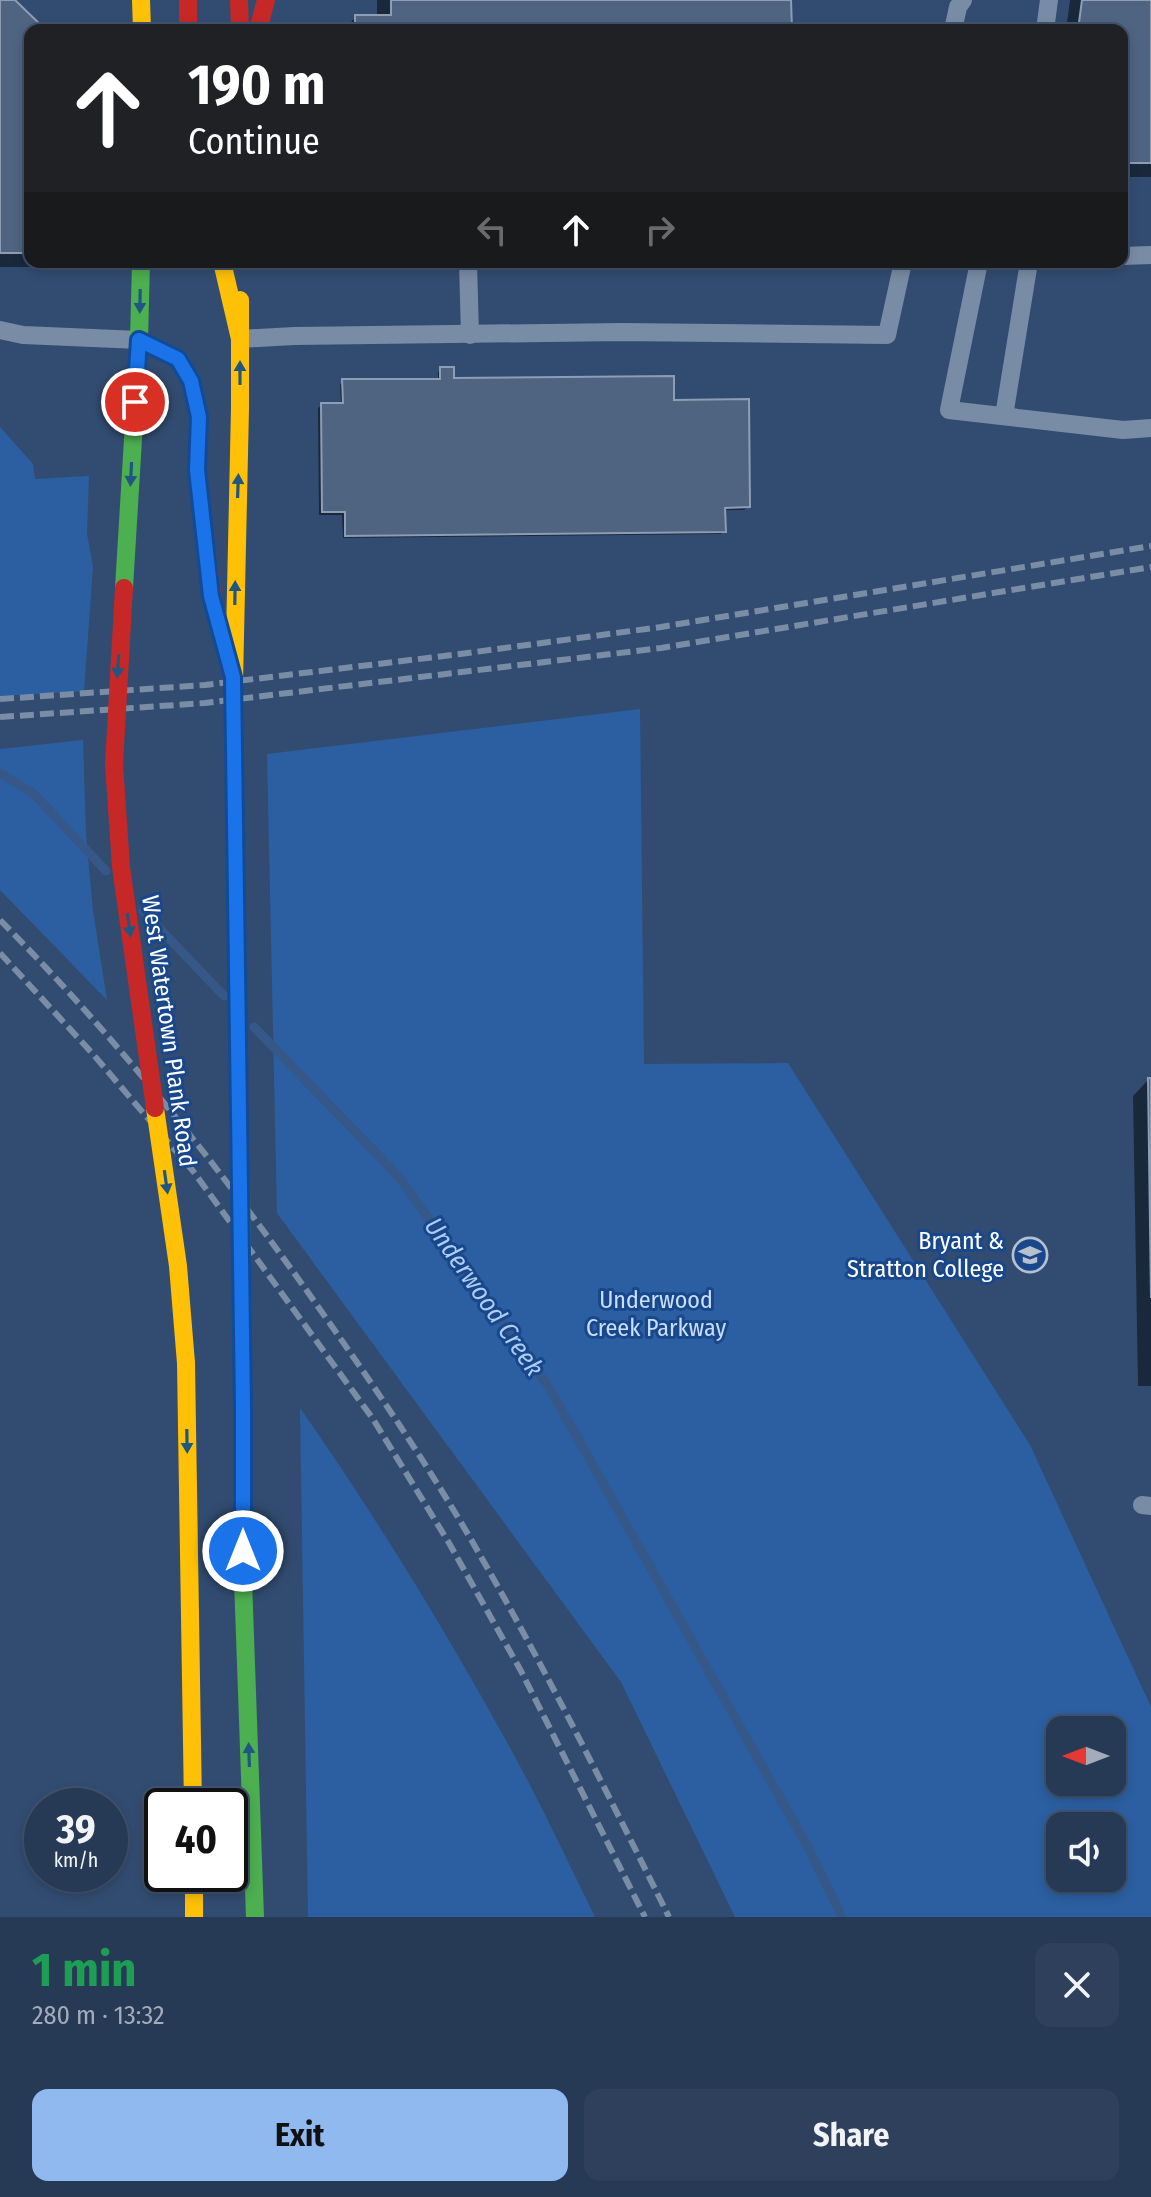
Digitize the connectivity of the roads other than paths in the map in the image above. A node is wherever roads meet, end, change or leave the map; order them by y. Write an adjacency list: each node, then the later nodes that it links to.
1 (141, 0): 7 (street)
2 (188, 0): 8 (street)
3 (239, 0): 9 (street)
4 (266, 0): 10 (street)
5 (963, 0): 11 (lane)
6 (1049, 0): 12 (lane)
7 (142, 24)
8 (188, 24)
9 (240, 24)
10 (260, 24)
11 (954, 24)
12 (1046, 24)
13 (1151, 255): 14 (lane)
14 (1128, 256)
15 (141, 268): 25 (street, West Watertown Plank Road, one-way to 25)
16 (223, 268): 24 (street)
17 (239, 268): 24 (street)
18 (468, 268): 23 (lane)
19 (902, 268): 23 (lane)
20 (978, 268): 27 (lane)
21 (1028, 268): 27 (lane)
22 (0, 330): 25 (lane)
23 (470, 335): 24 (lane)
24 (232, 339): 29 (street, one-way to 24)
25 (139, 340): 26 (street); 29 (street); 30 (street, West Watertown Plank Road, one-way to 30, bridge)
26 (182, 340)
27 (1004, 416): 28 (lane)
28 (1151, 428)
29 (233, 677): 33 (street, one-way to 29, bridge)
30 (193, 1788)
31 (194, 1892): 32 (street)
32 (194, 1917)
33 (255, 1917)

